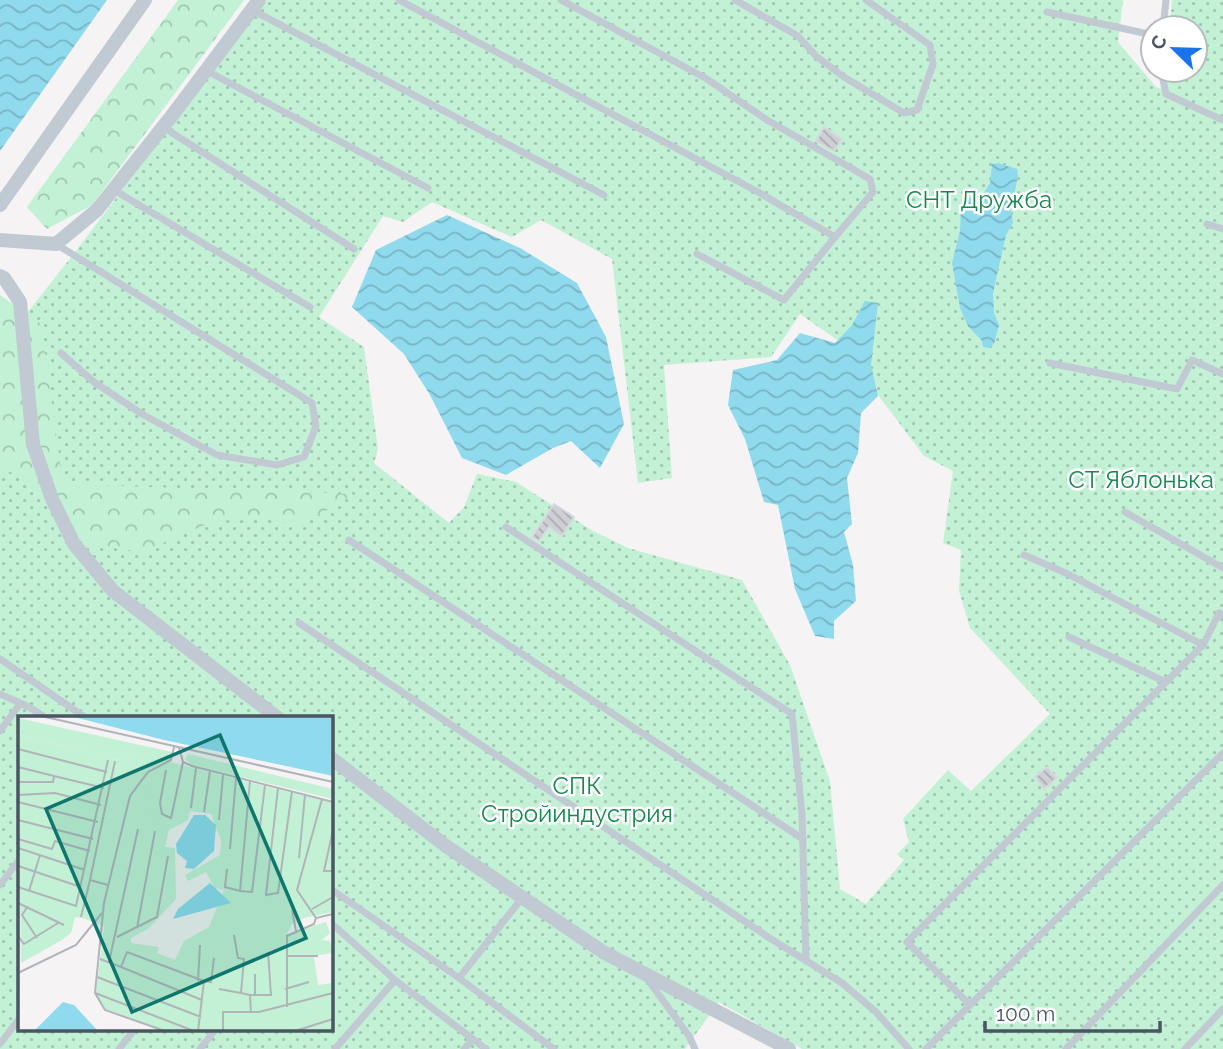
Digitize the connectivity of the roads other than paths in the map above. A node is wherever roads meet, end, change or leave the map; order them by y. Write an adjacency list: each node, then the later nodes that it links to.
1 (145, 0): 16 (street)
2 (399, 0): 19 (lane)
3 (561, 0): 19 (lane)
4 (735, 0): 5 (lane)
5 (866, 0)
6 (255, 5): 9 (street); 15 (lane)
7 (1047, 12): 8 (lane)
8 (1139, 32)
9 (206, 70): 12 (street); 13 (lane)
10 (1164, 84): 11 (lane)
11 (1223, 120)
12 (163, 127): 14 (street); 22 (lane)
13 (428, 188)
14 (114, 190): 21 (street); 25 (lane)
15 (604, 195)
16 (0, 205)
17 (1207, 224): 18 (lane)
18 (1223, 229)
19 (835, 237): 23 (lane)
20 (0, 240): 21 (street)
21 (56, 244): 26 (lane)
22 (354, 249)
23 (697, 254)
24 (0, 276): 44 (street)
25 (310, 307)
26 (61, 353)
27 (1050, 363): 28 (lane)
28 (1223, 374)
29 (1125, 512): 33 (lane)
30 (506, 527): 48 (lane)
31 (349, 540): 48 (lane)
32 (1024, 555): 37 (lane)
33 (1223, 568)
34 (1222, 611): 37 (lane)
35 (299, 623): 55 (lane)
36 (1069, 638): 39 (lane)
37 (1203, 645): 39 (lane)
38 (0, 659): 43 (lane)
39 (1166, 682): 59 (lane)
40 (0, 694): 41 (lane)
41 (20, 704): 42 (lane); 45 (lane)
42 (43, 716)
43 (83, 716)
44 (275, 716)
45 (0, 731)
46 (1223, 753): 59 (lane)
47 (332, 759): 53 (street)
48 (803, 839): 55 (lane)
49 (18, 861): 50 (lane)
50 (0, 885)
51 (1223, 885): 76 (lane)
52 (332, 890): 57 (lane)
53 (522, 898): 56 (street); 57 (lane)
54 (332, 924): 58 (lane)
55 (806, 961): 74 (lane)
56 (643, 973): 72 (lane); 73 (street)
57 (459, 978): 71 (lane)
58 (395, 980): 64 (lane); 68 (lane)
59 (970, 1005): 75 (lane)
60 (1223, 1009): 77 (lane)
61 (18, 1020): 65 (lane)
62 (132, 1032): 66 (lane)
63 (213, 1032): 67 (lane)
64 (473, 1039): 69 (lane); 70 (lane)
65 (0, 1044)
66 (119, 1049)
67 (200, 1049)
68 (335, 1049)
69 (464, 1049)
70 (486, 1049)
71 (554, 1049)
72 (695, 1049)
73 (789, 1049)
74 (909, 1049)
75 (926, 1049)
76 (1066, 1049)
77 (1185, 1049)

